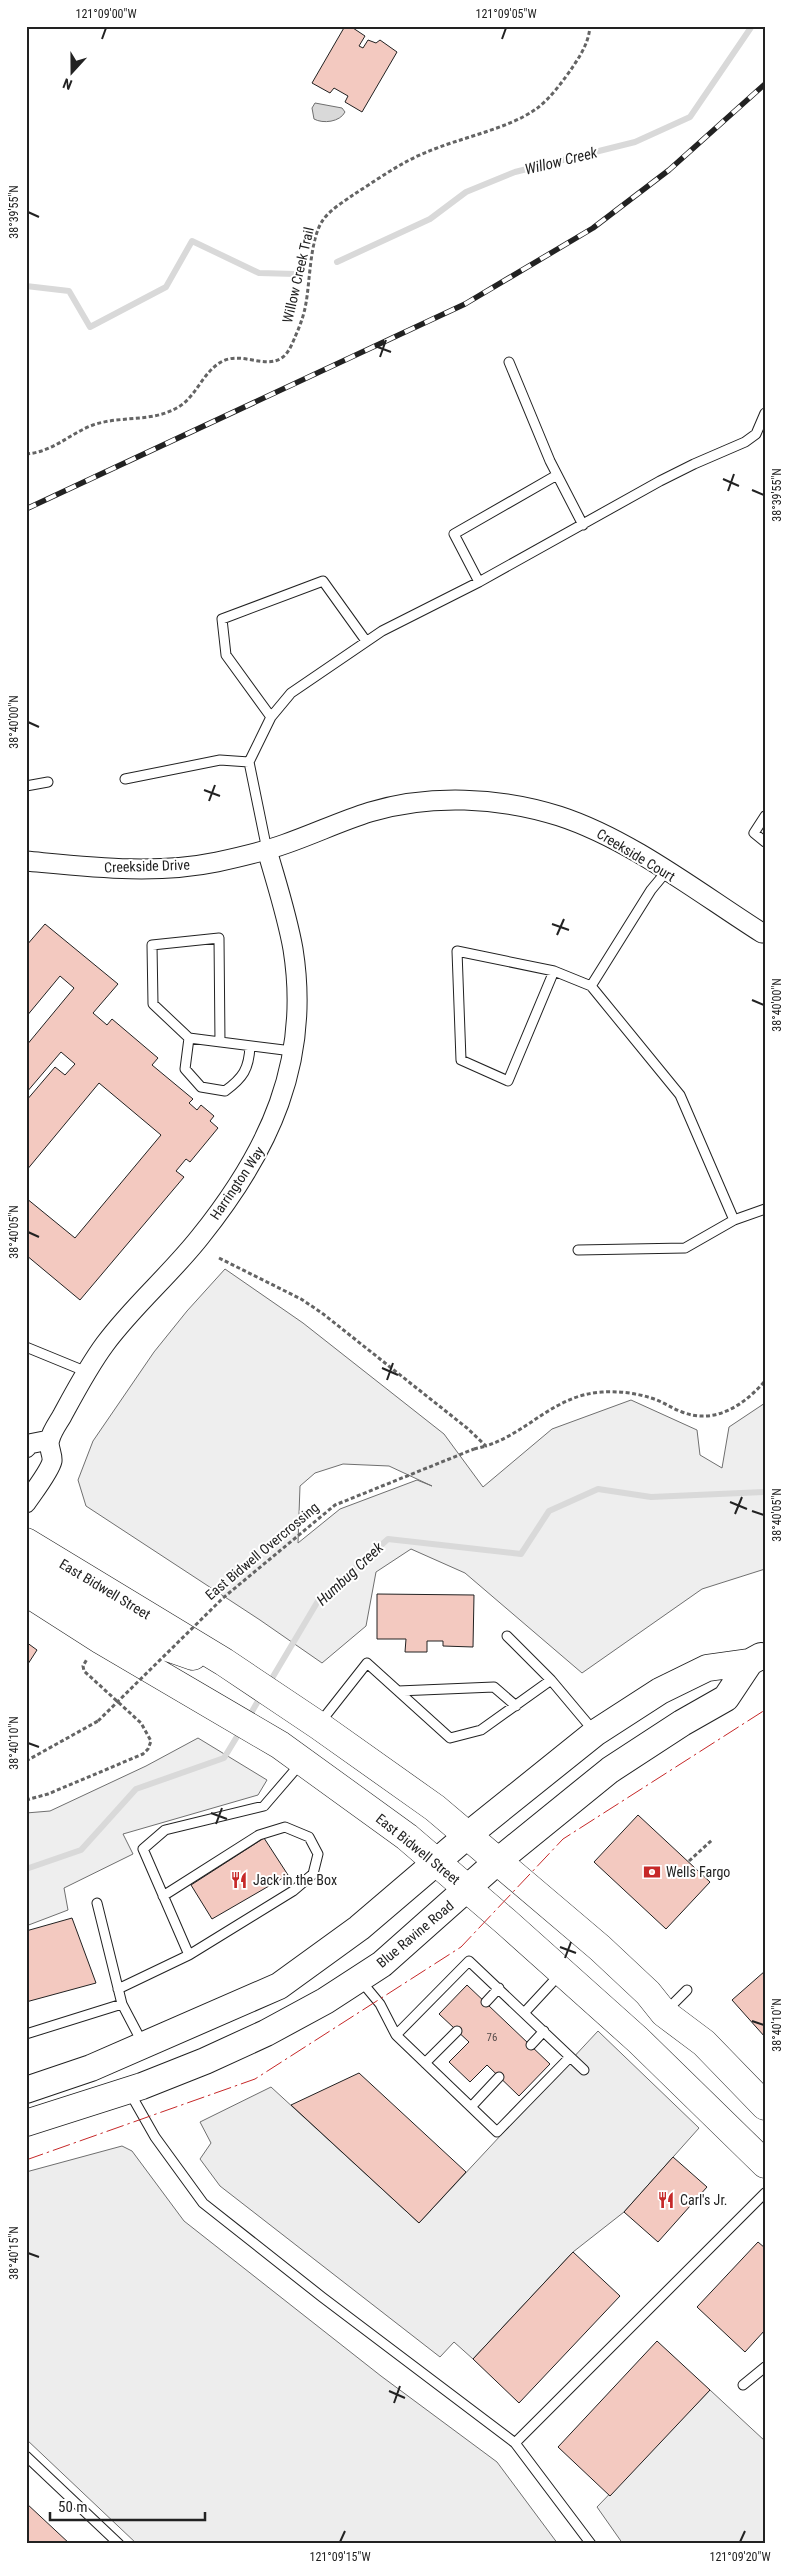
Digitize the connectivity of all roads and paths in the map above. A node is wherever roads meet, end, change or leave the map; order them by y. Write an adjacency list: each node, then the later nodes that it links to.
1 (590, 26): 4 (path, Willow Creek Trail)
2 (509, 362): 5 (lane)
3 (765, 413): 6 (lane)
4 (26, 454)
5 (557, 476): 6 (lane); 7 (lane)
6 (583, 525): 7 (lane)
7 (479, 582): 8 (lane)
8 (366, 640): 9 (lane); 9 (lane)
9 (271, 717): 10 (lane)
10 (249, 762): 11 (lane); 16 (lane)
11 (125, 779)
12 (48, 782): 13 (lane)
13 (26, 786)
14 (765, 816): 15 (lane)
15 (765, 842)
16 (267, 850): 17 (street, Creekside Drive); 18 (street, Creekside Court); 25 (street, Harrington Way)
17 (26, 861)
18 (666, 872): 19 (street, Creekside Court); 21 (lane)
19 (763, 930)
20 (554, 971): 20 (lane); 21 (lane)
21 (591, 986): 27 (lane)
22 (189, 1038): 23 (lane); 23 (lane); 24 (lane)
23 (220, 1042): 24 (lane)
24 (250, 1046): 25 (lane)
25 (292, 1051): 31 (street, Harrington Way)
26 (765, 1208): 27 (lane)
27 (734, 1220): 28 (lane)
28 (578, 1250)
29 (219, 1258): 34 (path)
30 (26, 1347): 31 (lane)
31 (86, 1372): 33 (street, Harrington Way)
32 (765, 1381): 34 (path, East Bidwell Overcrossing)
33 (49, 1440): 35 (street); 36 (street)
34 (486, 1446): 49 (path, East Bidwell Overcrossing, bridge)
35 (26, 1448)
36 (26, 1503)
37 (26, 1542): 43 (main road, East Bidwell Street)
38 (26, 1567): 43 (main road)
39 (26, 1592): 41 (main road, East Bidwell Street)
40 (507, 1636): 44 (lane)
41 (100, 1640): 50 (main road, East Bidwell Street); 51 (path)
42 (757, 1658): 48 (main road, Blue Ravine Road); 54 (main road, Blue Ravine Road)
43 (233, 1668): 47 (main road, East Bidwell Street)
44 (552, 1680): 46 (lane); 48 (lane)
45 (398, 1691): 46 (lane); 46 (lane); 47 (lane)
46 (516, 1706)
47 (313, 1722): 52 (main road, East Bidwell Street)
48 (595, 1733): 52 (main road, Blue Ravine Road)
49 (26, 1761)
50 (302, 1761): 56 (main road, East Bidwell Street); 58 (lane)
51 (26, 1800)
52 (468, 1835): 54 (main road, East Bidwell Street); 56 (main road, Blue Ravine Road)
53 (712, 1840): 55 (path)
54 (498, 1860): 57 (main road, Blue Ravine Road); 69 (main road, East Bidwell Street)
55 (689, 1861)
56 (436, 1862): 57 (main road, East Bidwell Street); 74 (main road, Blue Ravine Road)
57 (467, 1890): 61 (main road, East Bidwell Street); 62 (main road, Blue Ravine Road)
58 (163, 1896): 60 (lane); 60 (lane)
59 (97, 1904): 63 (lane)
60 (189, 1955): 63 (lane)
61 (563, 1971): 68 (lane); 76 (main road, East Bidwell Street)
62 (359, 1978): 73 (lane); 82 (main road, Blue Ravine Road)
63 (118, 1988): 67 (lane)
64 (499, 1988): 66 (lane); 68 (lane); 73 (lane)
65 (687, 1990): 69 (lane)
66 (486, 2002)
67 (122, 2004): 72 (lane); 74 (lane)
68 (524, 2013): 71 (lane)
69 (664, 2013): 84 (main road, East Bidwell Street)
70 (457, 2031): 78 (lane)
71 (544, 2031): 75 (lane); 77 (lane)
72 (26, 2034)
73 (396, 2035): 78 (lane)
74 (143, 2045): 81 (main road, Blue Ravine Road); 85 (main road)
75 (531, 2045)
76 (645, 2046): 87 (main road); 88 (main road, East Bidwell Street)
77 (570, 2056): 79 (lane); 83 (lane)
78 (425, 2063): 83 (lane)
79 (584, 2070)
80 (500, 2077): 83 (lane)
81 (26, 2090)
82 (129, 2090): 85 (main road, Blue Ravine Road); 92 (lane)
83 (471, 2106)
84 (765, 2106)
85 (59, 2113): 86 (main road, Blue Ravine Road)
86 (26, 2123)
87 (765, 2141)
88 (765, 2164)
89 (765, 2194): 92 (lane)
90 (765, 2367): 91 (lane)
91 (743, 2385)
92 (515, 2443): 95 (lane)
93 (26, 2456): 94 (lane)
94 (119, 2544)
95 (591, 2544)

